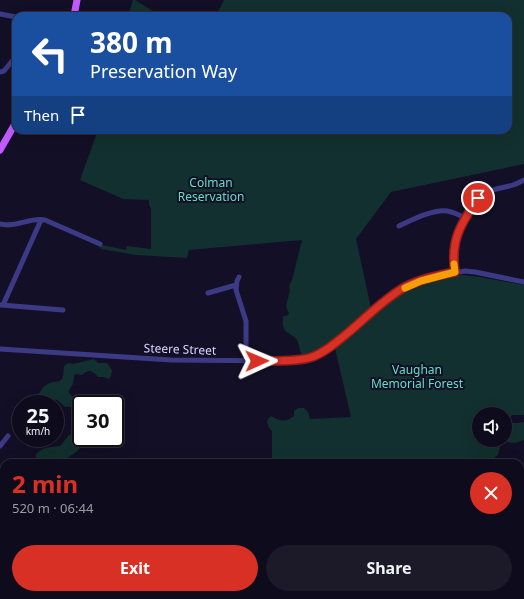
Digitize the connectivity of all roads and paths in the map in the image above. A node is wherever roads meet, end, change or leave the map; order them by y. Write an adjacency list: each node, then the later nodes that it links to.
1 (78, 0): 2 (main road)
2 (75, 12)
3 (0, 14): 4 (street)
4 (12, 16)
5 (12, 61): 6 (street)
6 (0, 72)
7 (12, 129): 8 (main road)
8 (0, 150)
9 (524, 180): 10 (street)
10 (465, 218): 13 (street); 15 (street)
11 (41, 220): 12 (street); 14 (street); 20 (street)
12 (0, 224)
13 (399, 226)
14 (100, 244)
15 (455, 272): 17 (street, Steere Street); 23 (street, Steere Street)
16 (239, 277): 18 (street)
17 (524, 282)
18 (236, 285): 19 (street); 23 (street)
19 (208, 293)
20 (1, 305): 21 (street)
21 (63, 310)
22 (0, 349): 23 (street, Steere Street)
23 (246, 361)
24 (8, 436): 25 (street)
25 (0, 446)

